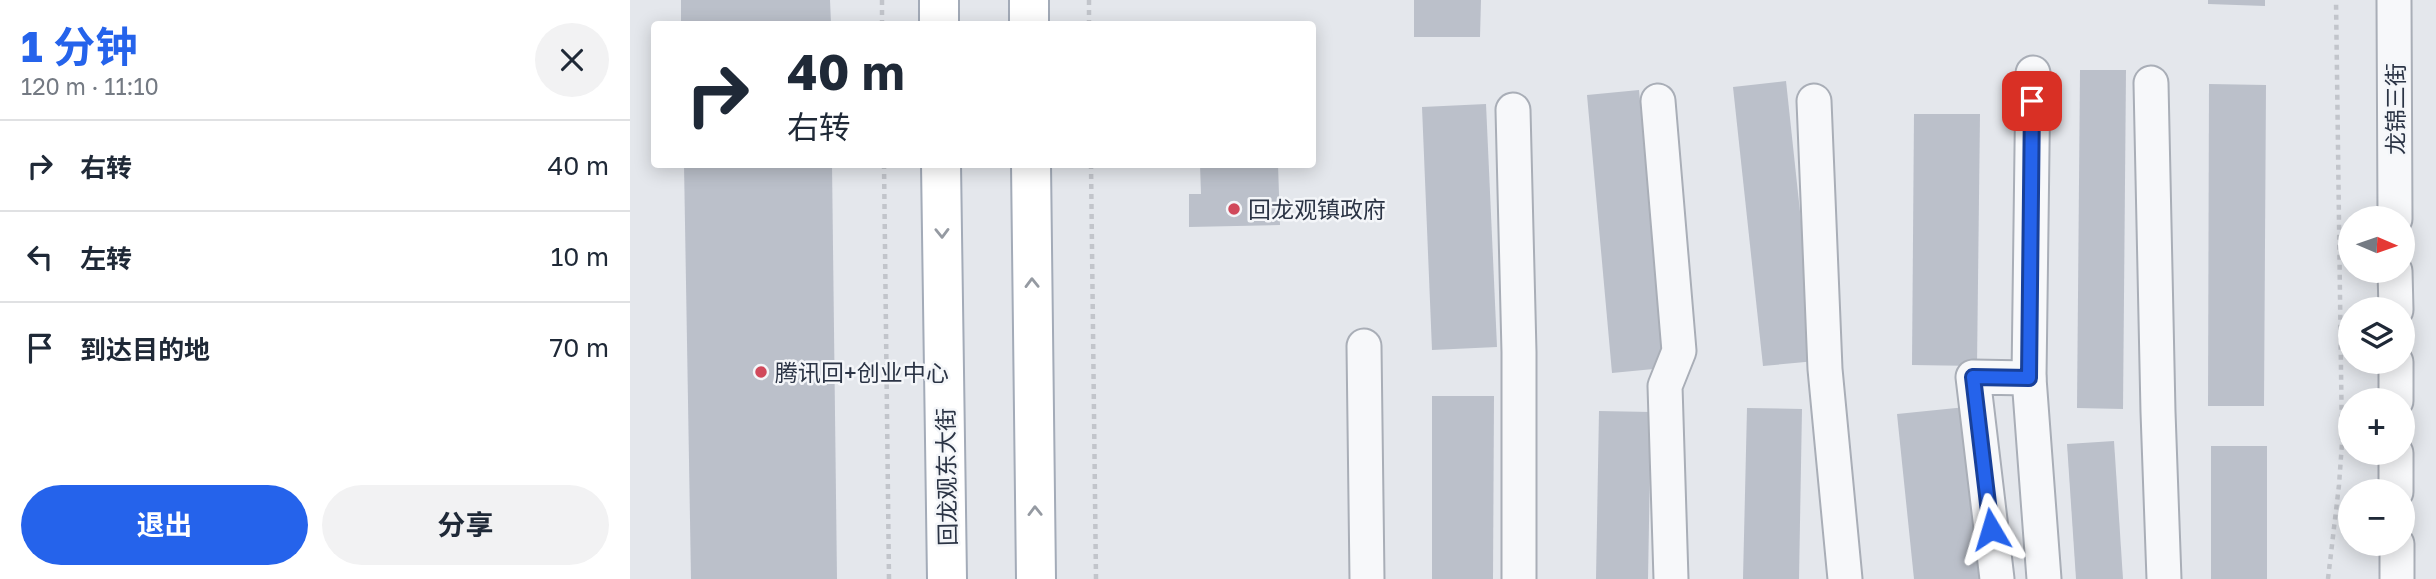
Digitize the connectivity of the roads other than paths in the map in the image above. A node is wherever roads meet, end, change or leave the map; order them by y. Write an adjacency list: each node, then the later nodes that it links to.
1 (939, 0): 4 (main road)
2 (1029, 0): 5 (main road)
3 (2394, 0): 13 (street, 龙锦三街)
4 (939, 21)
5 (1029, 21)
6 (2033, 73): 15 (street)
7 (2151, 83): 25 (street)
8 (1658, 101): 21 (street)
9 (1814, 102): 22 (street)
10 (1513, 110): 20 (street)
11 (941, 168): 17 (main road, 回龙观东大街, one-way to 17)
12 (1031, 168): 18 (main road, one-way to 12)
13 (2395, 206)
14 (1364, 346): 19 (street)
15 (2029, 378): 23 (street); 24 (street)
16 (2397, 556): 26 (street)
17 (947, 579)
18 (1035, 579)
19 (1367, 579)
20 (1519, 579)
21 (1671, 579)
22 (1845, 579)
23 (1997, 579)
24 (2044, 579)
25 (2164, 579)
26 (2397, 579)

